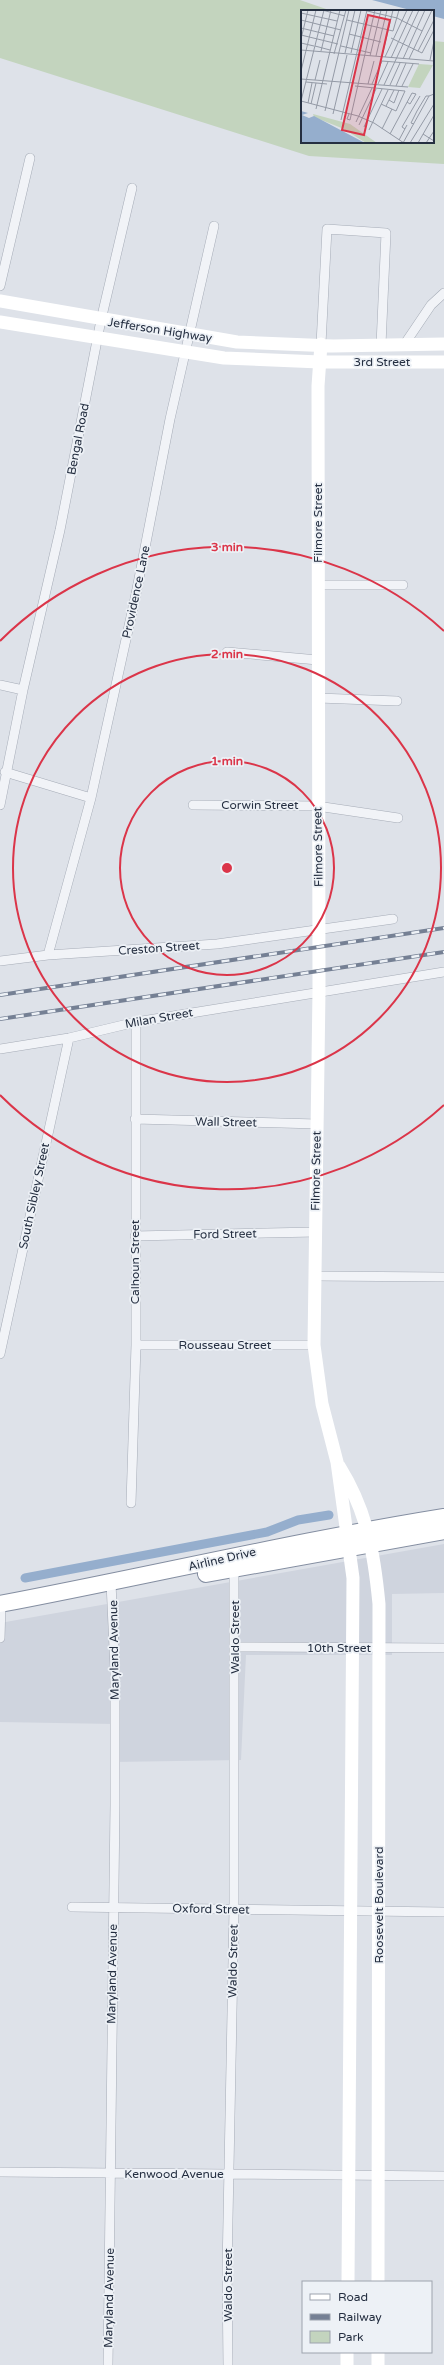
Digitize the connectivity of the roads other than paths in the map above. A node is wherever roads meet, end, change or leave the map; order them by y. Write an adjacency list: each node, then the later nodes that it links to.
1 (30, 158): 4 (street)
2 (132, 188): 7 (street, Bengal Road)
3 (214, 226): 9 (street, Providence Lane)
4 (0, 286)
5 (444, 293): 14 (street)
6 (0, 301): 7 (street, Jefferson Highway)
7 (101, 320): 9 (street, Jefferson Highway); 10 (street, Bengal Road)
8 (0, 322): 10 (street, Jefferson Highway)
9 (189, 334): 11 (street, Jefferson Highway); 15 (street, Providence Lane)
10 (98, 338): 15 (street, Jefferson Highway); 23 (street, Bengal Road)
11 (321, 344): 13 (street, 3rd Street); 13 (street, Filmore Street); 16 (street, Filmore Street)
12 (444, 344): 14 (street, 3rd Street)
13 (381, 345): 14 (street, 3rd Street)
14 (404, 345)
15 (185, 352): 16 (street, Jefferson Highway); 27 (street, Providence Lane)
16 (320, 362): 17 (street, 3rd Street); 18 (street, Filmore Street)
17 (444, 362)
18 (318, 585): 19 (street); 21 (street, Filmore Street)
19 (403, 585)
20 (227, 652): 21 (street)
21 (318, 660): 24 (street, Filmore Street)
22 (0, 685): 23 (street)
23 (23, 690): 26 (street, Bengal Road)
24 (318, 698): 25 (street); 30 (street, Filmore Street)
25 (397, 701)
26 (6, 772): 27 (street); 28 (street, Bengal Road)
27 (91, 798): 34 (street, Providence Lane)
28 (0, 805)
29 (193, 805): 30 (street, Corwin Street)
30 (317, 806): 31 (street, Corwin Street); 33 (street, Filmore Street)
31 (398, 818)
32 (393, 919): 33 (street, Creston Street)
33 (319, 930): 34 (street, Creston Street); 37 (street, Filmore Street)
34 (48, 955): 35 (street, Creston Street)
35 (0, 961)
36 (444, 972): 37 (street, Milan Street)
37 (318, 991): 38 (street, Milan Street); 42 (street, Filmore Street)
38 (136, 1022): 39 (street, Milan Street); 41 (street, Calhoun Street)
39 (69, 1038): 40 (street, Milan Street); 49 (street, South Sibley Street)
40 (0, 1049)
41 (135, 1119): 42 (street, Wall Street); 44 (street, Calhoun Street)
42 (317, 1124): 43 (street, Filmore Street)
43 (316, 1232): 44 (street, Ford Street); 45 (street, Filmore Street)
44 (135, 1236): 47 (street, Calhoun Street)
45 (315, 1276): 46 (street); 48 (street, Filmore Street)
46 (444, 1278)
47 (136, 1345): 48 (street, Rousseau Street); 51 (street, Calhoun Street)
48 (314, 1345): 50 (street, Filmore Street)
49 (0, 1354)
50 (337, 1462): 54 (street, Filmore Street); 55 (street, Filmore Street)
51 (131, 1502)
52 (444, 1517): 54 (highway, Airline Drive)
53 (444, 1531): 54 (highway, Airline Drive)
54 (370, 1536): 55 (highway, Airline Drive); 62 (street, Roosevelt Boulevard)
55 (349, 1540): 56 (highway, Airline Drive); 61 (street)
56 (234, 1563): 57 (highway, Airline Drive); 60 (street, Waldo Street)
57 (112, 1588): 58 (highway, Airline Drive); 65 (street, Maryland Avenue)
58 (0, 1609): 59 (street)
59 (0, 1638)
60 (235, 1647): 61 (street, 10th Street); 66 (street, Waldo Street)
61 (352, 1648): 62 (street, 10th Street); 67 (street)
62 (380, 1648): 63 (street, 10th Street); 68 (street, Roosevelt Boulevard)
63 (444, 1648)
64 (72, 1907): 65 (street, Oxford Street)
65 (113, 1908): 66 (street, Oxford Street); 71 (street, Maryland Avenue)
66 (234, 1909): 67 (street, Oxford Street); 72 (street, Waldo Street)
67 (350, 1912): 68 (street, Oxford Street); 73 (street)
68 (379, 1912): 69 (street, Oxford Street); 74 (street, Roosevelt Boulevard)
69 (444, 1912)
70 (0, 2172): 71 (street, Kenwood Avenue)
71 (111, 2174): 72 (street, Kenwood Avenue); 80 (street, Maryland Avenue)
72 (229, 2175): 73 (street, Kenwood Avenue); 81 (street, Waldo Street)
73 (349, 2176): 74 (street, Kenwood Avenue); 76 (street)
74 (377, 2176): 75 (street, Kenwood Avenue); 77 (street, Roosevelt Boulevard)
75 (444, 2176)
76 (348, 2281)
77 (378, 2281)
78 (347, 2353): 82 (street)
79 (378, 2353): 83 (street)
80 (108, 2365)
81 (228, 2365)
82 (347, 2365)
83 (378, 2365)

